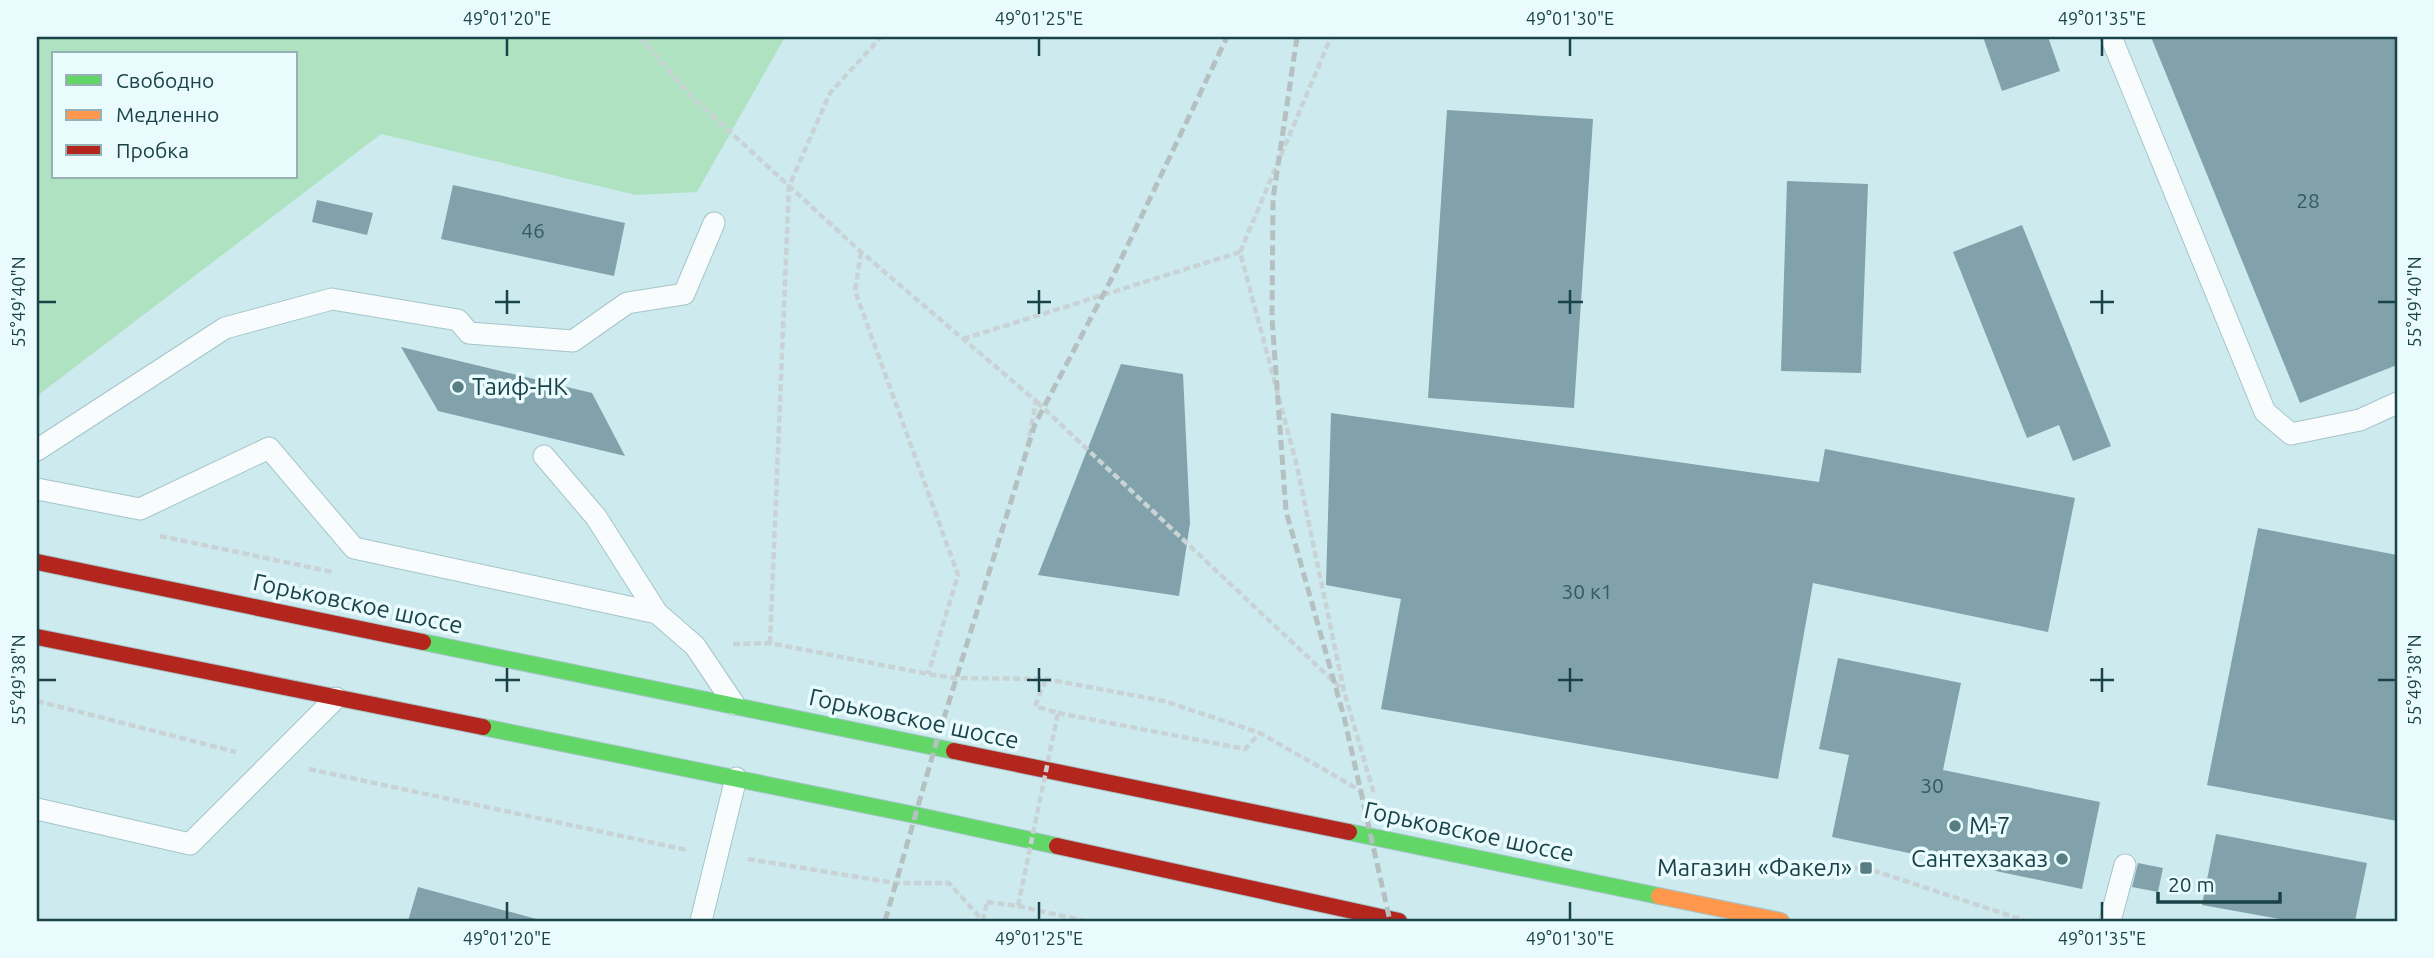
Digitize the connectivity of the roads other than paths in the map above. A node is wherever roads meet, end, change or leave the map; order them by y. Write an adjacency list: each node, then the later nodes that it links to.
1 (2111, 37): 3 (lane)
2 (714, 223): 4 (lane)
3 (2397, 403)
4 (37, 450)
5 (544, 456): 8 (lane)
6 (37, 489): 8 (lane)
7 (37, 562): 11 (main road, Горьковское шоссе)
8 (657, 613): 11 (lane)
9 (37, 637): 10 (main road)
10 (336, 698): 12 (main road); 13 (lane)
11 (734, 704): 17 (main road, Горьковское шоссе)
12 (736, 779): 15 (lane); 16 (main road)
13 (37, 809)
14 (2125, 865): 18 (lane)
15 (701, 921)
16 (1399, 921)
17 (1781, 921)
18 (2110, 921)

